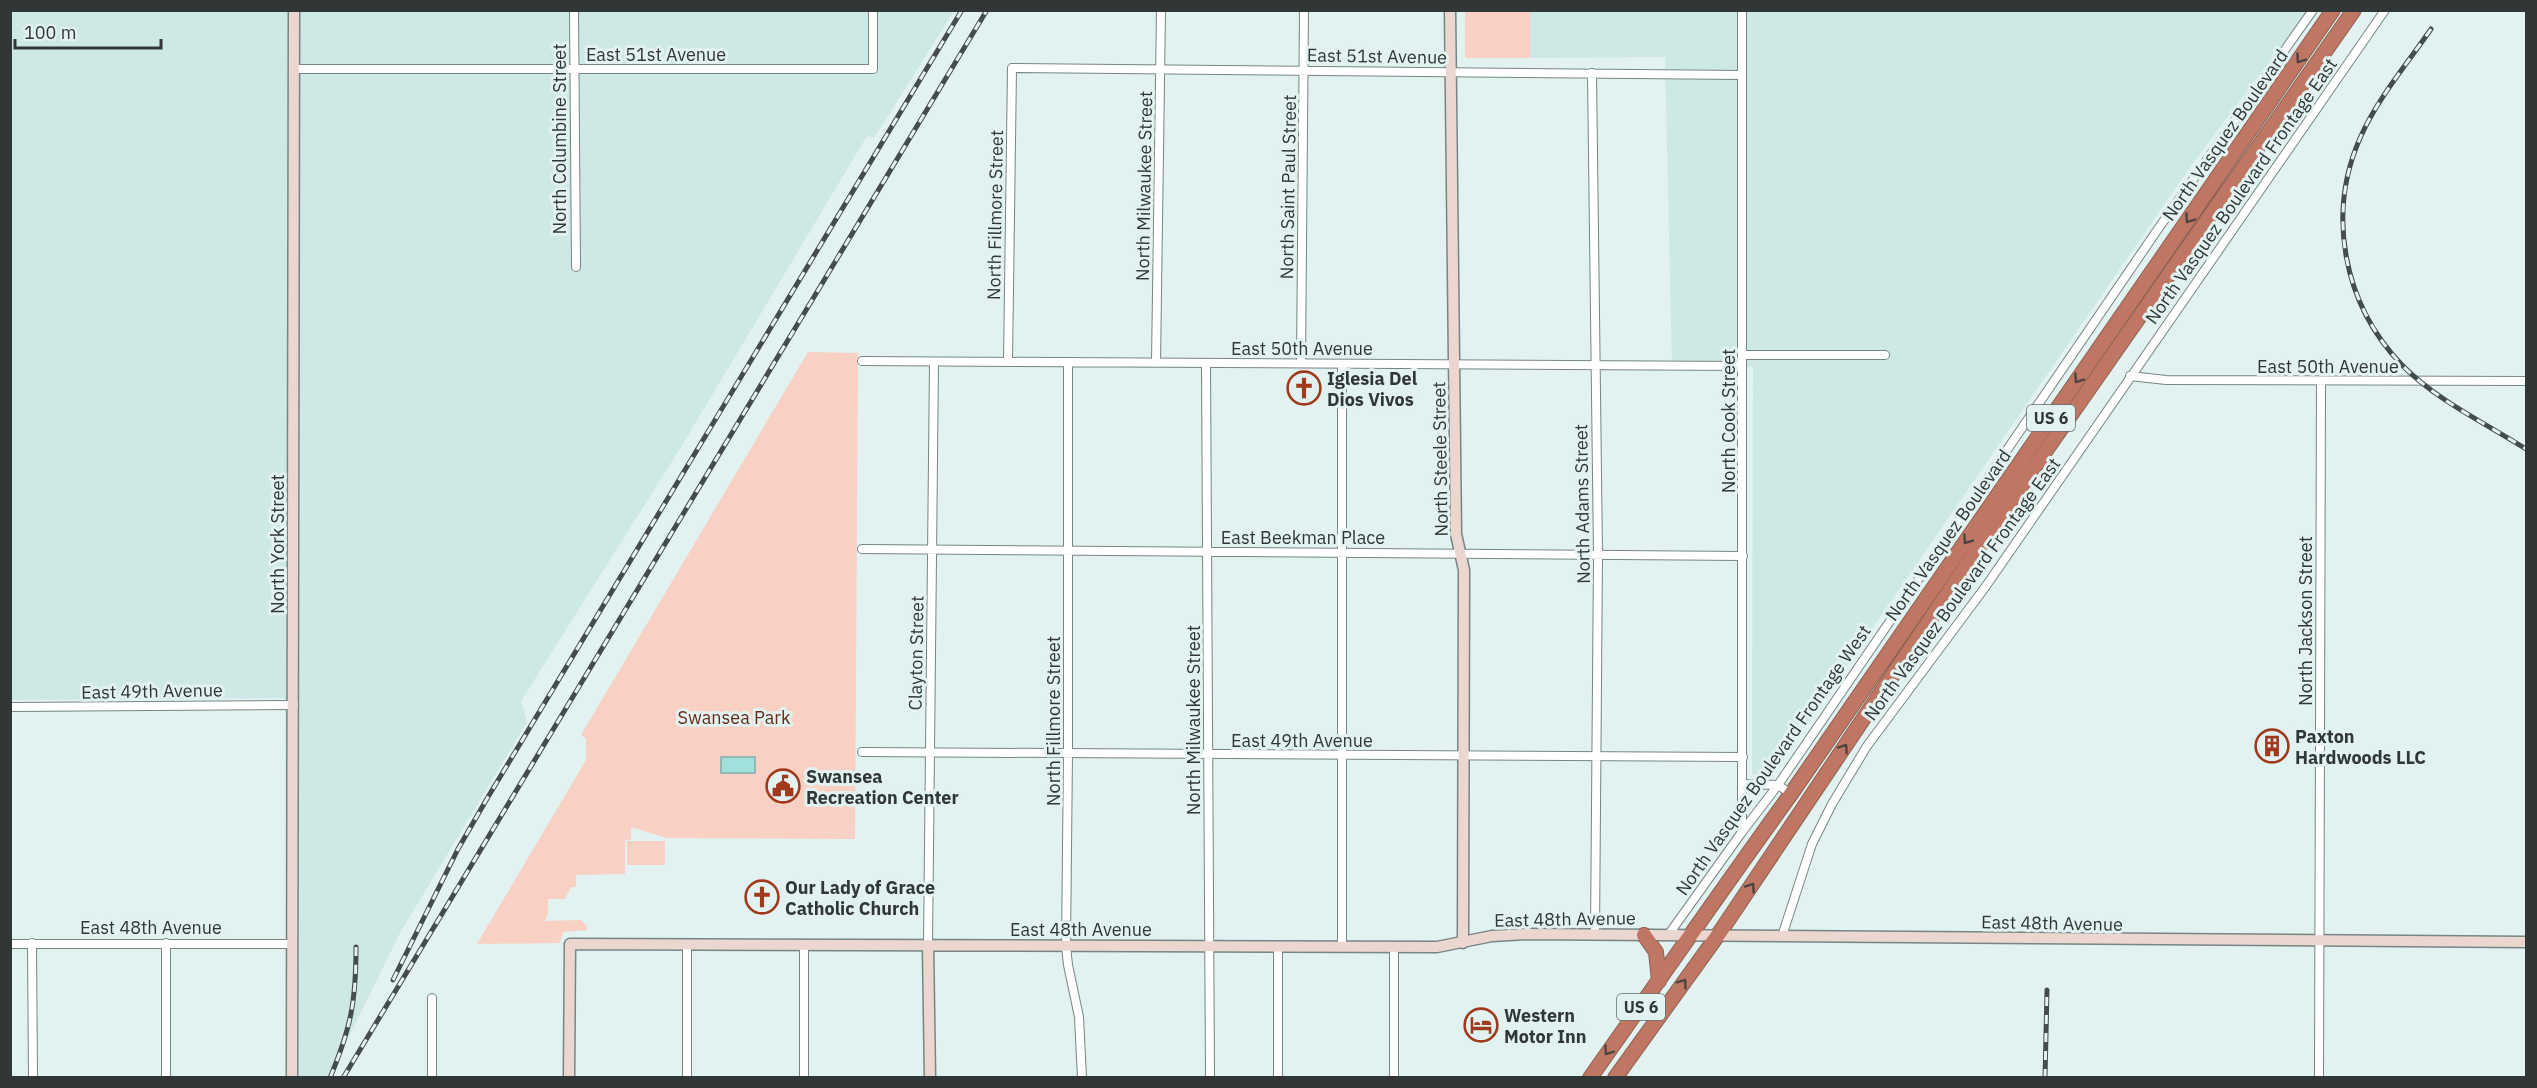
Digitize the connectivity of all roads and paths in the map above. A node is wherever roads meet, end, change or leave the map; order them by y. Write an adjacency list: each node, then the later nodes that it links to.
1 (294, 10): 13 (street, North York Street)
2 (574, 10): 14 (street, North Columbine Street)
3 (873, 10): 14 (street, East 51st Avenue)
4 (1161, 10): 15 (street, North Milwaukee Street)
5 (1304, 10): 16 (street, North Saint Paul Street)
6 (1450, 10): 17 (street, North Steele Street)
7 (1742, 10): 19 (street, North Cook Street)
8 (2313, 10): 56 (street, North Vasquez Boulevard Frontage West)
9 (2333, 10): 57 (highway, North Vasquez Boulevard / US 6, one-way to 57)
10 (2354, 10): 63 (highway, North Vasquez Boulevard / US 6, one-way to 10)
11 (2385, 10): 34 (street, North Vasquez Boulevard Frontage East)
12 (1012, 68): 15 (street, East 51st Avenue); 25 (street, North Fillmore Street)
13 (294, 69): 14 (street, East 51st Avenue); 45 (street, North York Street)
14 (575, 69): 20 (street, North Columbine Street)
15 (1160, 69): 16 (street, East 51st Avenue); 27 (street, North Milwaukee Street)
16 (1304, 70): 17 (street, East 51st Avenue); 29 (street, North Saint Paul Street)
17 (1451, 72): 18 (street, East 51st Avenue); 31 (street, North Steele Street)
18 (1592, 73): 19 (street, East 51st Avenue); 32 (street, North Adams Street)
19 (1742, 75): 21 (street, North Cook Street)
20 (576, 267)
21 (1742, 355): 22 (street); 33 (street, North Cook Street)
22 (1885, 355)
23 (862, 361): 24 (street, East 50th Avenue)
24 (934, 362): 25 (street, East 50th Avenue); 38 (street, Clayton Street)
25 (1008, 362): 26 (street, East 50th Avenue)
26 (1068, 362): 27 (street, East 50th Avenue); 39 (street, North Fillmore Street)
27 (1156, 363): 28 (street, East 50th Avenue)
28 (1206, 363): 29 (street, East 50th Avenue); 40 (street, North Milwaukee Street)
29 (1301, 363): 30 (street, East 50th Avenue)
30 (1342, 364): 31 (street, East 50th Avenue); 42 (street)
31 (1454, 364): 32 (street, East 50th Avenue); 41 (street, North Steele Street)
32 (1595, 365): 33 (street, East 50th Avenue); 43 (street, North Adams Street)
33 (1742, 366): 44 (street, North Cook Street)
34 (2130, 375): 35 (street, East 50th Avenue); 64 (street, North Vasquez Boulevard Frontage East)
35 (2321, 381): 36 (street, East 50th Avenue); 65 (street, North Jackson Street)
36 (2526, 381)
37 (862, 549): 38 (street, East Beekman Place)
38 (932, 549): 39 (street, East Beekman Place); 48 (street, Clayton Street)
39 (1068, 550): 40 (street, East Beekman Place); 49 (street, North Fillmore Street)
40 (1207, 552): 42 (street, East Beekman Place); 50 (street, North Milwaukee Street)
41 (1460, 552): 42 (street, East Beekman Place); 43 (street, East Beekman Place); 52 (street, North Steele Street)
42 (1342, 553): 51 (street)
43 (1598, 555): 44 (street, East Beekman Place); 53 (street, North Adams Street)
44 (1743, 556): 54 (street, North Cook Street)
45 (294, 705): 46 (street, East 49th Avenue); 71 (street, North York Street)
46 (10, 707)
47 (862, 752): 48 (street, East 49th Avenue)
48 (930, 753): 49 (street, East 49th Avenue); 74 (street, Clayton Street)
49 (1068, 753): 50 (street, East 49th Avenue); 75 (street, North Fillmore Street)
50 (1208, 754): 51 (street, East 49th Avenue); 76 (street, North Milwaukee Street)
51 (1342, 755): 52 (street, East 49th Avenue); 78 (street)
52 (1462, 756): 53 (street, East 49th Avenue); 68 (street, North Steele Street)
53 (1596, 757): 54 (street, East 49th Avenue); 59 (street, North Adams Street)
54 (1743, 757): 55 (street, North Cook Street)
55 (1743, 784): 56 (street); 58 (street, North Cook Street)
56 (1778, 785): 57 (street); 58 (street, North Vasquez Boulevard Frontage West)
57 (1791, 794): 62 (highway, North Vasquez Boulevard / US 6)
58 (1742, 832): 60 (street, North Vasquez Boulevard Frontage West)
59 (1595, 934): 61 (street, East 48th Avenue); 68 (street, East 48th Avenue)
60 (1669, 934): 61 (street, East 48th Avenue); 62 (street, East 48th Avenue)
61 (1644, 935): 80 (highway)
62 (1690, 935): 63 (street, East 48th Avenue); 80 (highway, North Vasquez Boulevard / US 6)
63 (1718, 935): 64 (street, East 48th Avenue); 95 (highway, North Vasquez Boulevard / US 6, one-way to 63)
64 (1782, 936): 65 (street, East 48th Avenue)
65 (2319, 941): 66 (street, East 48th Avenue); 96 (street, North Jackson Street)
66 (2526, 942)
67 (166, 943): 70 (street, East 48th Avenue); 71 (street, East 48th Avenue); 83 (street)
68 (1463, 943): 79 (street, East 48th Avenue)
69 (10, 944): 70 (street, East 48th Avenue)
70 (32, 944): 82 (street)
71 (292, 944): 84 (street, North York Street)
72 (687, 944): 73 (street, East 48th Avenue); 86 (street, East 48th Avenue); 87 (street)
73 (804, 945): 74 (street, East 48th Avenue); 88 (street)
74 (928, 945): 75 (street, East 48th Avenue); 89 (street)
75 (1066, 946): 76 (street, East 48th Avenue); 90 (street, North Fillmore Street)
76 (1209, 946): 77 (street, East 48th Avenue); 91 (street, North Milwaukee Street)
77 (1278, 946): 78 (street, East 48th Avenue); 92 (street)
78 (1342, 946): 79 (street, East 48th Avenue)
79 (1394, 947): 93 (street)
80 (1659, 981): 94 (highway, North Vasquez Boulevard / US 6, one-way to 94)
81 (432, 998): 85 (street)
82 (33, 1077)
83 (166, 1077)
84 (292, 1077)
85 (432, 1077)
86 (569, 1077)
87 (687, 1077)
88 (804, 1077)
89 (930, 1077)
90 (1082, 1077)
91 (1210, 1077)
92 (1278, 1077)
93 (1394, 1077)
94 (1590, 1077)
95 (1615, 1077)
96 (2319, 1077)

